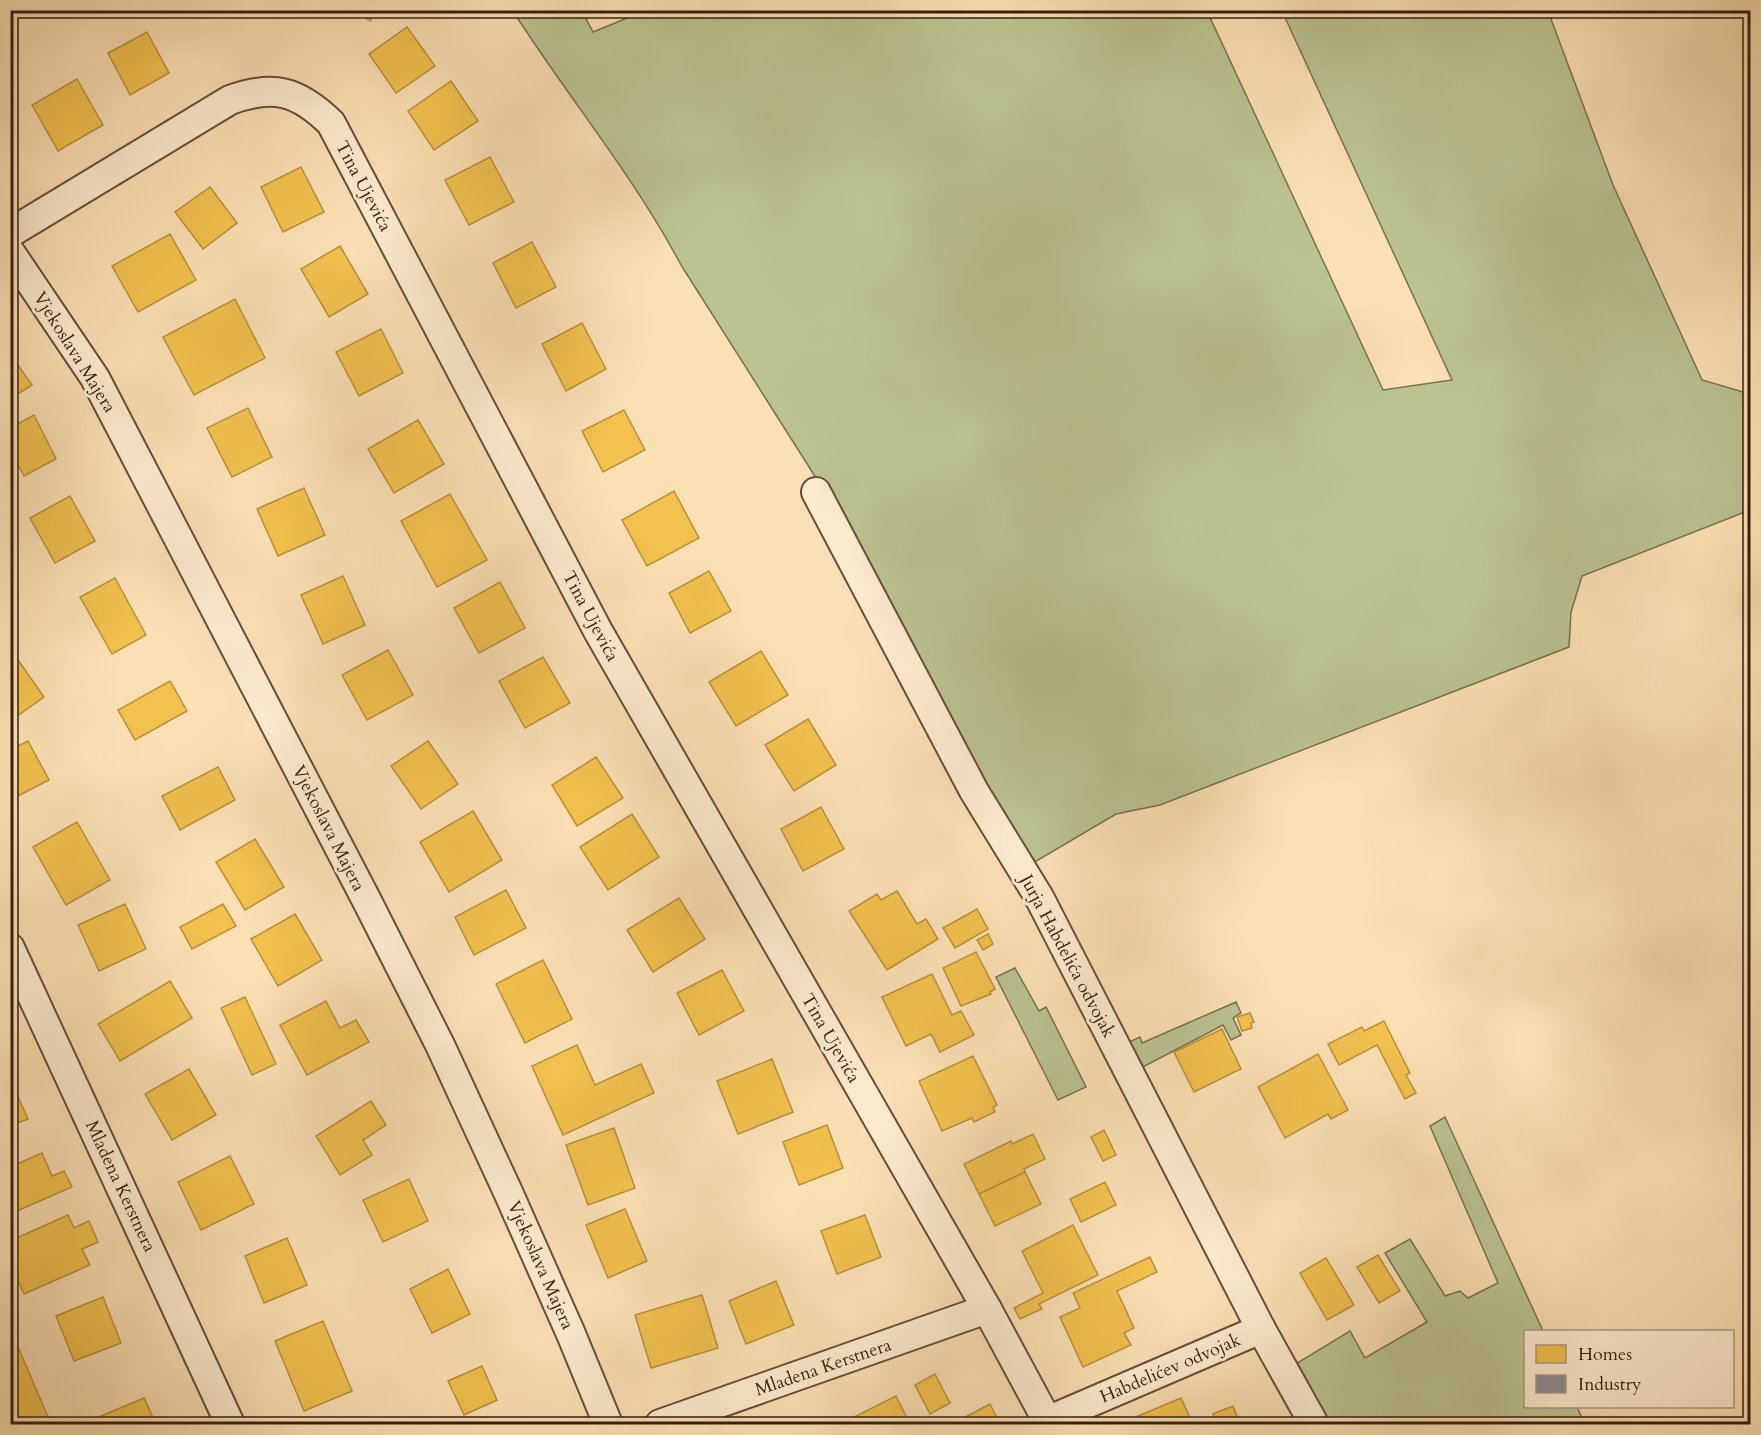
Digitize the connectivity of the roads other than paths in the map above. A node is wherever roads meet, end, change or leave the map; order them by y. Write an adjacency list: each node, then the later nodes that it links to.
1 (10, 233): 5 (street, Tina Ujevića)
2 (10, 252): 9 (street, Vjekoslava Majera)
3 (816, 492): 6 (street, Jurja Habdelića odvojak)
4 (10, 948): 8 (street, Mladena Kerstnera)
5 (987, 1310): 7 (street, Tina Ujevića); 10 (street, Mladena Kerstnera)
6 (1261, 1329): 7 (street, Habdelićev odvojak); 11 (street, Jurja Habdelića odvojak)
7 (1048, 1423)
8 (230, 1425)
9 (608, 1425)
10 (660, 1425)
11 (1314, 1425)

